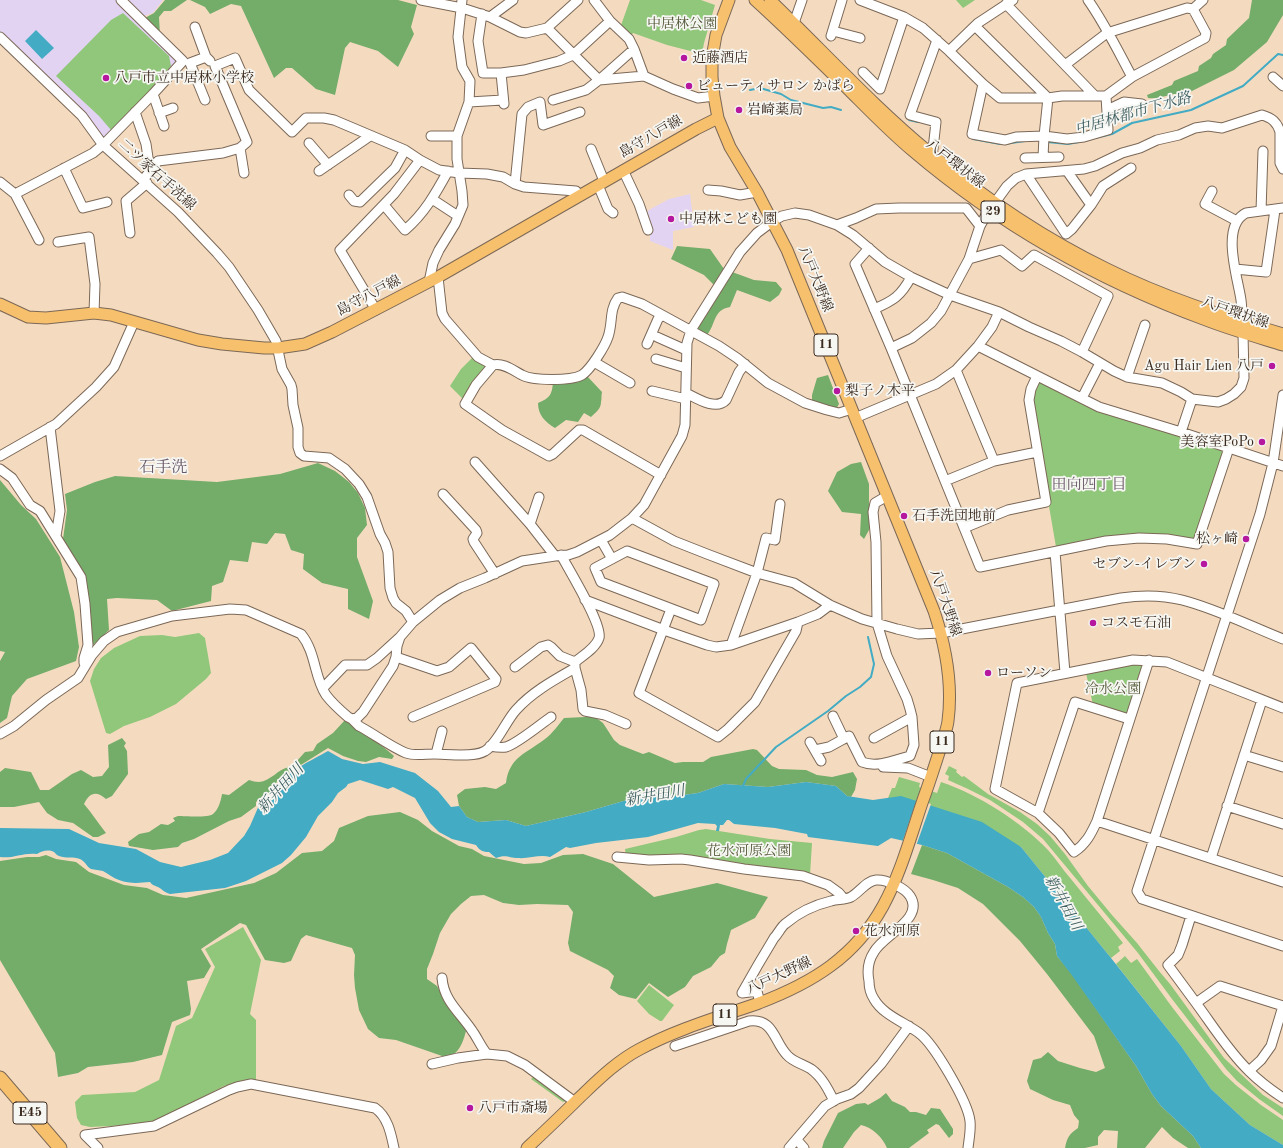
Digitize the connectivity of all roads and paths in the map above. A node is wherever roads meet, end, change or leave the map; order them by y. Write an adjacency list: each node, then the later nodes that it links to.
1 (121, 0): 43 (street)
2 (421, 0): 15 (street)
3 (513, 0): 18 (street)
4 (578, 0): 24 (street)
5 (594, 0): 20 (street)
6 (729, 0): 44 (main road, 八戸大野線 / 11)
7 (755, 0): 101 (main road, 八戸環状線 / 29)
8 (770, 0): 21 (main road, 八戸環状線 / 29)
9 (802, 0): 21 (street)
10 (842, 0): 27 (street)
11 (860, 0): 19 (street)
12 (995, 0): 16 (street)
13 (1088, 0): 25 (street)
14 (1203, 0): 17 (street)
15 (462, 4): 18 (street); 50 (street)
16 (1007, 4): 22 (street); 33 (street)
17 (1193, 9): 25 (street); 39 (street)
18 (486, 16): 24 (street); 36 (street)
19 (904, 17): 28 (street); 35 (street)
20 (610, 21): 29 (street); 31 (street)
21 (794, 23): 70 (main road, 八戸環状線 / 29)
22 (975, 26): 30 (street); 47 (street)
23 (195, 27): 32 (street)
24 (547, 28): 31 (street)
25 (1107, 33): 33 (street); 39 (street)
26 (0, 37): 65 (street, 二ツ家石手洗線)
27 (860, 38)
28 (937, 40): 30 (street); 70 (street)
29 (634, 49): 37 (street); 40 (street)
30 (949, 51): 41 (street)
31 (573, 55): 36 (street); 40 (street)
32 (206, 57): 34 (street); 48 (street)
33 (1065, 65): 45 (street)
34 (215, 66): 60 (street); 66 (street)
35 (863, 72)
36 (501, 73): 50 (street)
37 (644, 76): 40 (street); 44 (street)
38 (1273, 77): 42 (street)
39 (1132, 78): 46 (street)
40 (599, 80): 49 (street)
41 (983, 84): 47 (street); 63 (street)
42 (1283, 86)
43 (153, 94): 54 (street); 56 (street)
44 (714, 96): 57 (main road, 八戸大野線 / 11)
45 (1095, 96): 46 (street); 47 (street)
46 (1106, 96): 53 (street)
47 (1048, 98): 63 (street)
48 (205, 100)
49 (554, 100)
50 (469, 102): 62 (street)
51 (1142, 104): 53 (street)
52 (173, 108): 56 (street)
53 (1107, 110): 63 (street)
54 (136, 112): 65 (street); 80 (street)
55 (580, 112): 90 (street)
56 (159, 113): 58 (street)
57 (718, 118): 79 (main road, 島守八戸線); 93 (main road, 八戸大野線 / 11)
58 (164, 126)
59 (1281, 127): 78 (street); 83 (street)
60 (370, 136): 68 (street); 75 (street)
61 (431, 136): 62 (street)
62 (457, 136): 85 (street)
63 (1044, 136): 71 (street)
64 (309, 143): 75 (street)
65 (103, 145): 76 (street); 87 (street, 二ツ家石手洗線)
66 (240, 148): 80 (street); 84 (street)
67 (592, 149): 89 (street)
68 (405, 150): 74 (street); 95 (street)
69 (1264, 151): 103 (street)
70 (930, 154): 101 (main road, 八戸環状線 / 29)
71 (1043, 157): 72 (street); 73 (street)
72 (1059, 157)
73 (1025, 158)
74 (420, 160): 82 (street); 99 (street)
75 (328, 165): 81 (street)
76 (64, 168): 94 (street); 98 (street)
77 (1131, 168): 100 (street)
78 (1283, 169)
79 (624, 170): 89 (main road, 島守八戸線); 110 (street)
80 (150, 171): 87 (street)
81 (318, 171)
82 (448, 171): 85 (street); 97 (street)
83 (1067, 171): 86 (street); 100 (street)
84 (244, 173)
85 (459, 173): 90 (street); 105 (street)
86 (1026, 174): 100 (street); 101 (street)
87 (145, 181): 111 (street); 135 (street, 二ツ家石手洗線)
88 (0, 182): 94 (street)
89 (601, 183): 96 (main road, 島守八戸線); 104 (street)
90 (515, 184): 96 (street)
91 (708, 190): 93 (street)
92 (1212, 191): 107 (street)
93 (757, 192): 106 (main road, 八戸大野線 / 11)
94 (15, 194): 112 (street)
95 (349, 195)
96 (580, 196): 118 (main road, 島守八戸線)
97 (432, 199): 99 (street); 105 (street)
98 (107, 202)
99 (384, 205): 122 (street)
100 (1091, 205)
101 (992, 206): 109 (street); 128 (main road, 八戸環状線 / 29)
102 (1279, 209): 103 (street); 116 (street)
103 (1261, 211): 107 (street)
104 (613, 213)
105 (458, 216): 118 (street)
106 (773, 221): 108 (street); 129 (street); 155 (main road, 八戸大野線 / 11)
107 (1237, 221): 116 (street)
108 (837, 225): 109 (street); 114 (street)
109 (980, 226): 115 (street)
110 (648, 230)
111 (130, 233)
112 (39, 240)
113 (58, 242): 124 (street)
114 (869, 248): 117 (street); 121 (street)
115 (969, 259): 119 (street); 138 (street)
116 (1235, 269): 128 (street)
117 (911, 277): 119 (street); 121 (street)
118 (433, 280): 122 (main road, 島守八戸線); 143 (street)
119 (950, 295): 123 (street); 136 (street)
120 (0, 304): 124 (main road, 島守八戸線)
121 (874, 309): 136 (street)
122 (376, 310): 135 (main road, 島守八戸線)
123 (999, 312): 134 (street); 138 (street)
124 (94, 313): 126 (main road, 島守八戸線)
125 (662, 315): 129 (street); 132 (street); 140 (street)
126 (134, 322): 135 (main road, 島守八戸線); 156 (street)
127 (1145, 325): 147 (street)
128 (1242, 327): 130 (main road, 八戸環状線 / 29); 133 (main road, 八戸環状線 / 29); 154 (street)
129 (691, 330): 137 (street); 142 (street)
130 (1283, 334)
131 (657, 337): 137 (street)
132 (647, 344)
133 (1283, 345)
134 (978, 346): 145 (street); 146 (street)
135 (278, 348): 187 (street, 二ツ家石手洗線)
136 (891, 348): 152 (street)
137 (686, 350): 144 (street)
138 (1082, 352): 141 (street)
139 (656, 359): 144 (street)
140 (594, 362): 143 (street); 148 (street)
141 (1100, 363): 147 (street); 153 (street)
142 (745, 364): 151 (street); 155 (street)
143 (493, 365): 166 (street)
144 (686, 368): 151 (street)
145 (956, 370): 152 (street); 161 (street)
146 (1037, 376): 153 (street); 159 (street)
147 (1127, 378): 154 (street)
148 (630, 383)
149 (652, 391): 151 (street)
150 (1283, 395): 163 (street)
151 (686, 396): 166 (street)
152 (910, 396): 155 (street); 167 (street)
153 (1082, 398): 157 (street)
154 (1192, 400): 157 (street)
155 (854, 413): 169 (main road, 八戸大野線 / 11)
156 (50, 427): 160 (street); 175 (street)
157 (1181, 432): 158 (street)
158 (1229, 448): 163 (street); 177 (street)
159 (1037, 452): 161 (street); 174 (street)
160 (0, 456)
161 (994, 461): 167 (street)
162 (475, 462): 173 (street)
163 (1273, 463): 164 (street); 186 (street)
164 (1283, 466)
165 (0, 469): 175 (street)
166 (661, 475): 172 (street)
167 (945, 481): 174 (street)
168 (443, 494): 181 (street)
169 (887, 496): 189 (street); 191 (main road, 八戸大野線 / 11)
170 (540, 497): 173 (street)
171 (780, 504): 180 (street)
172 (632, 518): 176 (street); 180 (street)
173 (530, 524): 178 (street)
174 (964, 528): 177 (street)
175 (56, 536): 198 (street)
176 (601, 540): 178 (street); 179 (street)
177 (1055, 552): 185 (street)
178 (558, 556): 181 (street); 182 (street)
179 (612, 559): 184 (street); 184 (street)
180 (757, 573): 183 (street); 194 (street)
181 (495, 574): 187 (street)
182 (585, 600): 190 (street); 197 (street)
183 (830, 605): 188 (street); 189 (street)
184 (672, 609): 190 (street)
185 (1059, 610): 186 (street); 191 (street); 200 (street)
186 (1227, 616): 193 (street); 201 (street)
187 (413, 622): 192 (street)
188 (798, 622): 190 (street); 194 (street)
189 (877, 623): 191 (street); 208 (street)
190 (664, 630): 194 (street)
191 (941, 634): 224 (main road, 八戸大野線 / 11)
192 (400, 637): 195 (street); 202 (street)
193 (1283, 639)
194 (731, 645)
195 (396, 657): 206 (street); 209 (street)
196 (1148, 660): 200 (street); 201 (street); 210 (street)
197 (575, 665): 199 (street); 211 (street); 217 (street)
198 (84, 667): 202 (street); 213 (street)
199 (515, 667)
200 (1065, 673): 226 (street)
201 (1207, 677): 203 (street); 229 (street)
202 (323, 688): 209 (street)
203 (1262, 700): 204 (street); 220 (street)
204 (1283, 708)
205 (833, 716): 215 (street)
206 (413, 717)
207 (551, 717): 217 (street)
208 (912, 717): 214 (street); 222 (street)
209 (352, 719): 219 (street)
210 (1129, 719): 226 (street); 227 (street)
211 (626, 724)
212 (442, 731): 219 (street)
213 (0, 734)
214 (874, 738)
215 (844, 739): 218 (street); 222 (street)
216 (810, 742): 218 (street)
217 (490, 746): 219 (street)
218 (815, 750): 221 (street)
219 (436, 754)
220 (1244, 755): 223 (street); 225 (street)
221 (821, 761)
222 (882, 763): 224 (street)
223 (1283, 768)
224 (930, 782): 233 (main road, 八戸大野線 / 11)
225 (1227, 806): 228 (street); 231 (street)
226 (1038, 813): 227 (street)
227 (1096, 821): 229 (street)
228 (1283, 824)
229 (1153, 840): 231 (street); 235 (street)
230 (617, 857): 234 (street)
231 (1210, 858): 232 (street)
232 (1283, 882)
233 (893, 884): 234 (street); 238 (main road, 八戸大野線 / 11); 241 (street)
234 (844, 899): 238 (street)
235 (1191, 916): 236 (street); 239 (street)
236 (1283, 946)
237 (442, 978): 243 (street)
238 (760, 1003): 249 (main road, 八戸大野線 / 11)
239 (1196, 1003): 240 (street); 245 (street)
240 (1283, 1006): 245 (street)
241 (909, 1026): 248 (street); 258 (street)
242 (676, 1046): 248 (street)
243 (487, 1054): 244 (street); 249 (street)
244 (432, 1064)
245 (1248, 1071): 247 (street)
246 (0, 1079): 251 (highway, E45); 252 (highway, E45)
247 (1283, 1098)
248 (834, 1101): 250 (street)
249 (575, 1102): 255 (main road, 八戸大野線 / 11)
250 (797, 1140): 256 (street); 257 (street)
251 (52, 1148)
252 (60, 1148)
253 (98, 1148): 254 (street)
254 (394, 1148)
255 (527, 1148)
256 (790, 1148)
257 (804, 1148)
258 (968, 1148)

